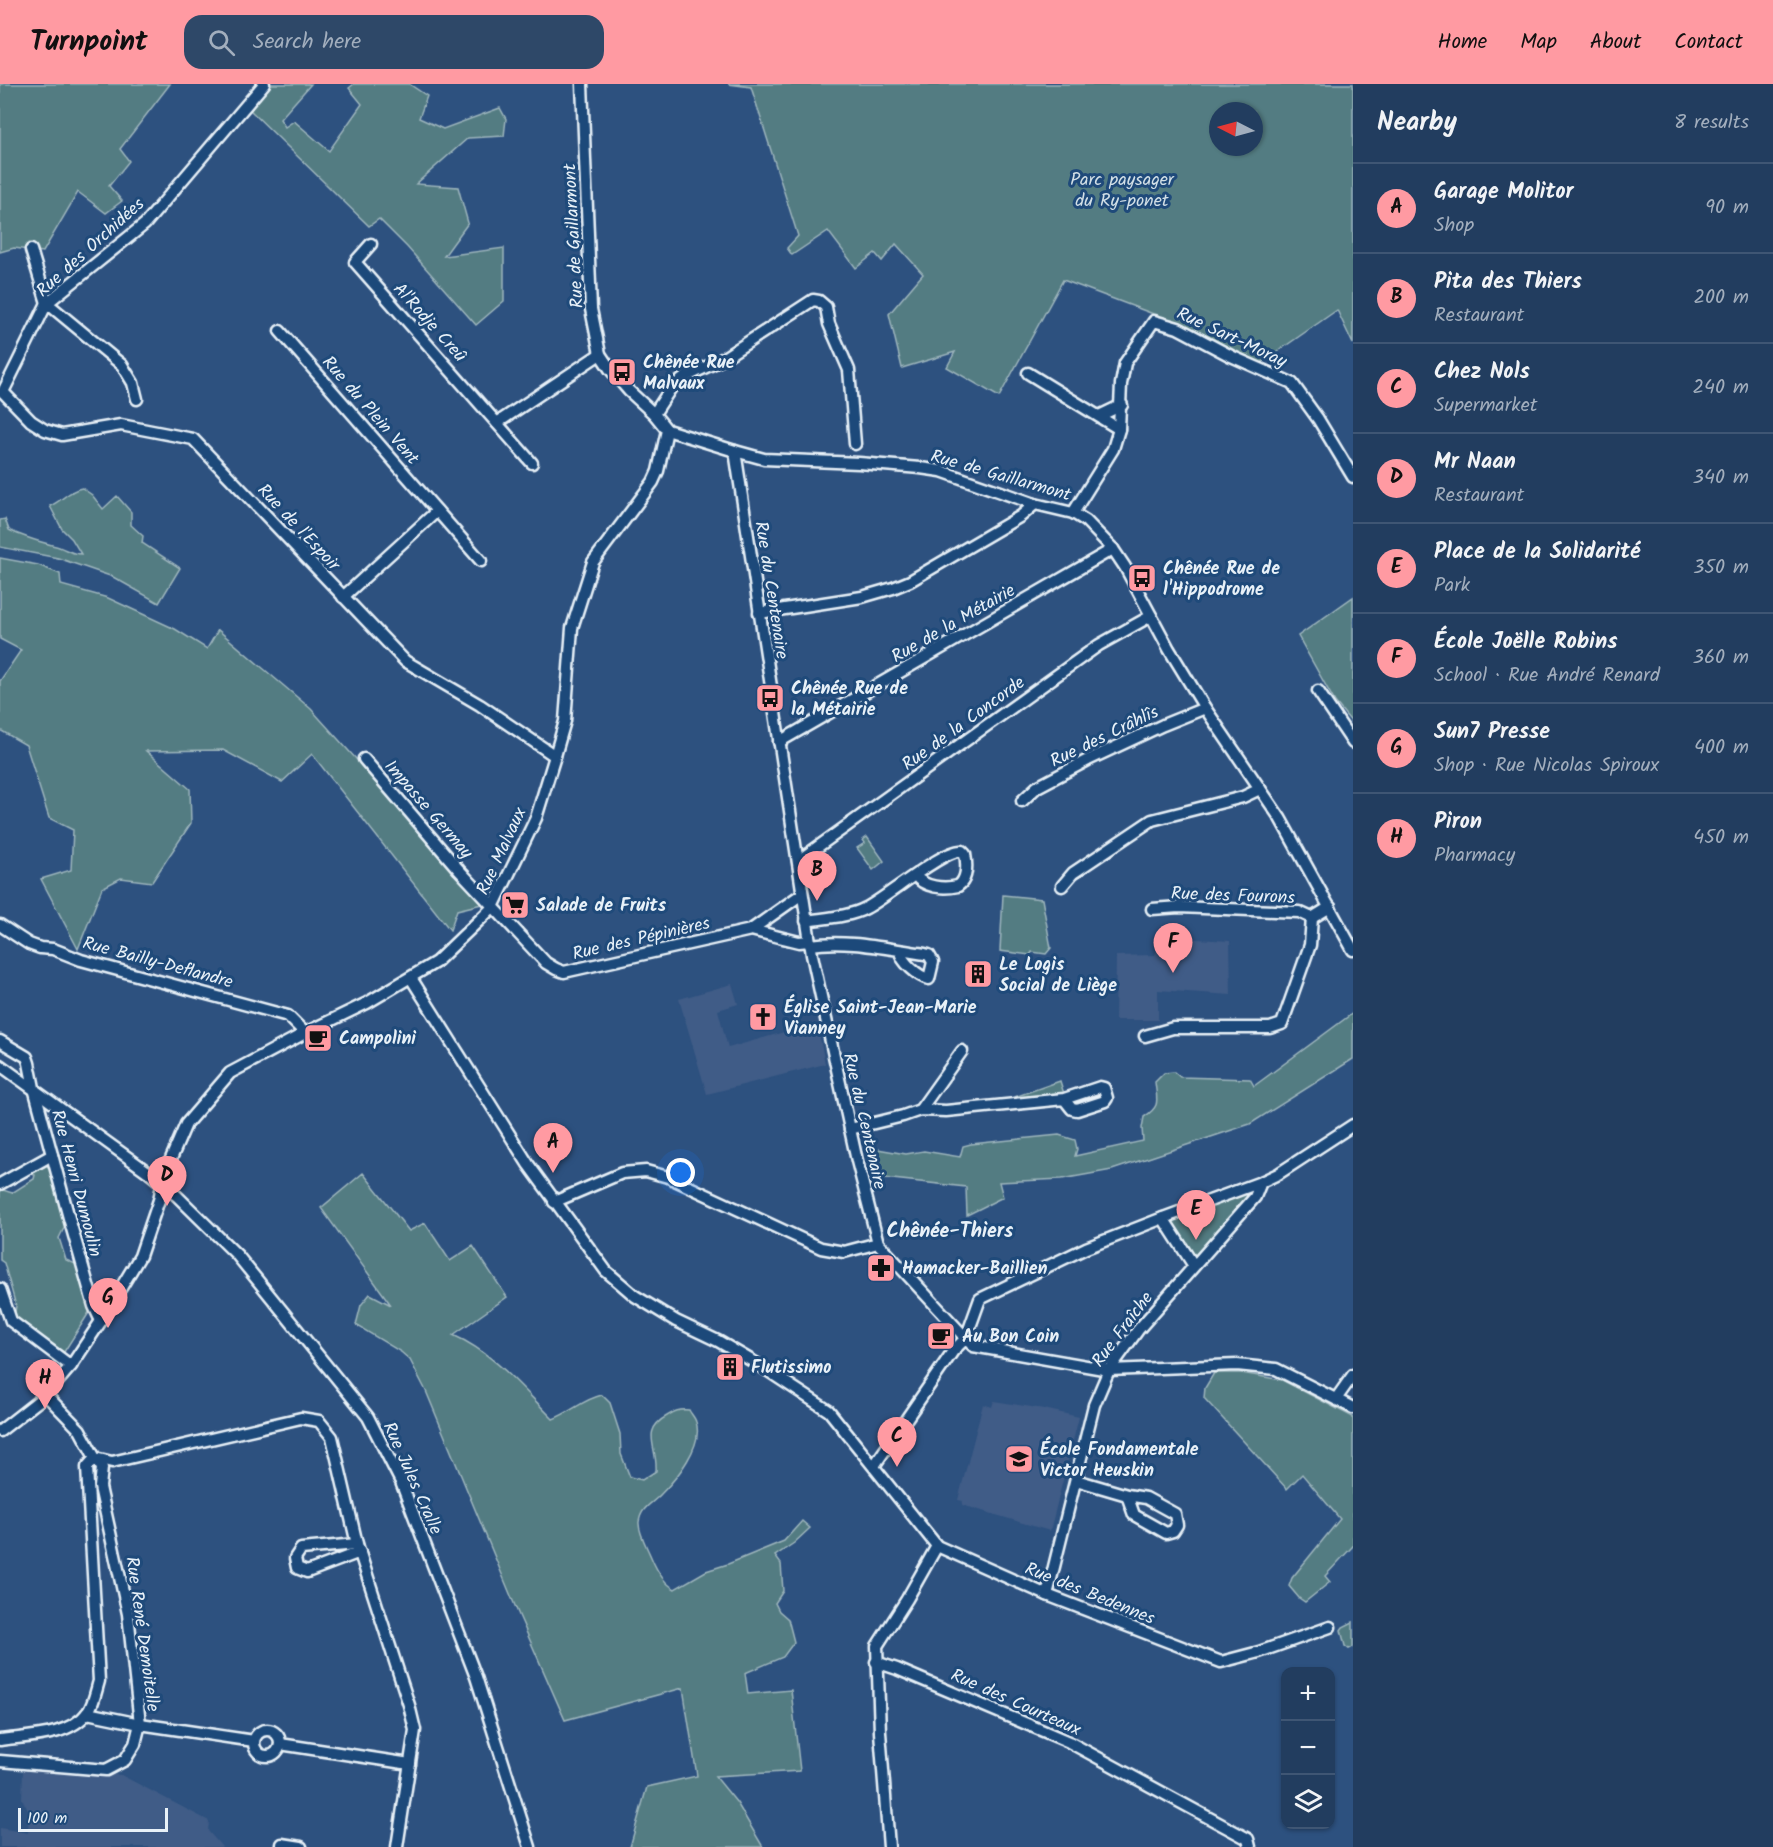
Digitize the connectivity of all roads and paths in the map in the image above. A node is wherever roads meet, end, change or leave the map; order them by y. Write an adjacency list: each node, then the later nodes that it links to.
1 (264, 84): 5 (street, Rue des Orchidées)
2 (582, 84): 7 (street, Rue de Gaillarmont)
3 (371, 244): 14 (street, Al'Rodje Creû)
4 (31, 250): 5 (street)
5 (47, 303): 9 (street, Rue des Orchidées); 10 (street)
6 (280, 331): 22 (street, Rue du Plein Vent)
7 (600, 354): 12 (street, Rue de Gaillarmont); 14 (street)
8 (1028, 373): 13 (street)
9 (2, 392): 26 (street, Rue de l'Espoir)
10 (137, 399)
11 (1122, 405): 13 (street); 16 (street); 20 (street, Rue Sart-Moray)
12 (654, 414): 15 (street, Rue de Gaillarmont); 17 (street)
13 (1099, 416): 16 (street)
14 (497, 423): 19 (street, Al'Rodje Creû)
15 (667, 429): 18 (street, Rue de Gaillarmont); 33 (street, Rue Malvaux)
16 (1119, 429): 23 (street)
17 (855, 444)
18 (735, 451): 21 (street, Rue de Gaillarmont); 27 (street, Rue du Centenaire)
19 (531, 463)
20 (1353, 477)
21 (1035, 504): 23 (street, Rue de Gaillarmont); 27 (street)
22 (437, 511): 25 (street, Rue du Plein Vent); 26 (street)
23 (1073, 513): 24 (street, Rue de Gaillarmont)
24 (1113, 549): 28 (street, Rue de Gaillarmont); 31 (street, Rue de la Métairie)
25 (481, 561)
26 (343, 597): 33 (street, Rue de l'Espoir)
27 (759, 613): 31 (street, Rue du Centenaire)
28 (1151, 616): 30 (street, Rue de Gaillarmont); 37 (street, Rue de la Concorde)
29 (1318, 691): 32 (street)
30 (1205, 708): 35 (street, Rue de Gaillarmont); 36 (street, Rue des Crâhlîs)
31 (779, 742): 37 (street, Rue du Centenaire)
32 (1353, 743)
33 (555, 756): 41 (street, Rue Malvaux)
34 (364, 759): 41 (street, Impasse Germay)
35 (1260, 789): 39 (street); 42 (street, Rue de Gaillarmont)
36 (1022, 801)
37 (798, 861): 40 (street, Rue du Centenaire)
38 (915, 875): 38 (street); 45 (street)
39 (1062, 886)
40 (802, 894): 45 (street, Rue du Centenaire); 47 (street, Rue des Pépinières)
41 (493, 907): 47 (street, Rue des Pépinières); 51 (street, Rue Malvaux)
42 (1329, 908): 44 (street); 49 (street, Rue de Gaillarmont)
43 (1152, 909): 44 (street, Rue des Fourons)
44 (1312, 918): 53 (street)
45 (806, 921): 48 (street, Rue du Centenaire)
46 (0, 926): 52 (street, Rue Bailly-Deflandre)
47 (751, 930): 48 (street, Rue des Pépinières)
48 (810, 943): 50 (street, Rue des Pépinières); 61 (street, Rue du Centenaire)
49 (1353, 950)
50 (900, 951)
51 (411, 978): 52 (street, Rue Malvaux); 66 (street, Rue des Bedennes)
52 (305, 1033): 64 (street, Rue Malvaux)
53 (1145, 1036)
54 (0, 1041): 57 (street, Rue Henri Dumoulin)
55 (962, 1051): 59 (street)
56 (0, 1065): 57 (street, Rue Jules Cralle)
57 (34, 1088): 62 (street, Rue Henri Dumoulin); 64 (street, Rue Jules Cralle)
58 (1064, 1099): 59 (street)
59 (920, 1110): 61 (street)
60 (1353, 1125): 63 (street)
61 (850, 1129): 68 (street, Rue du Centenaire)
62 (52, 1155): 65 (street); 71 (street, Rue Henri Dumoulin)
63 (1261, 1182): 67 (street); 69 (street, Rue Fraîche)
64 (162, 1183): 71 (street, Rue Malvaux); 99 (street, Rue Jules Cralle)
65 (0, 1184)
66 (554, 1202): 68 (street); 81 (street, Rue des Bedennes)
67 (1163, 1218): 69 (street); 72 (street)
68 (878, 1244): 72 (street, Rue du Centenaire)
69 (1194, 1266): 74 (street, Rue Fraîche)
70 (0, 1289): 73 (street)
71 (101, 1321): 73 (street, Rue Malvaux)
72 (966, 1338): 74 (street); 81 (street)
73 (71, 1366): 76 (street, Rue Malvaux)
74 (1109, 1370): 77 (street); 82 (street, Rue Fraîche)
75 (1353, 1375): 77 (street)
76 (46, 1395): 79 (street, Rue Malvaux); 80 (street, Rue René Demoitelle)
77 (1336, 1399): 78 (street)
78 (1353, 1408)
79 (0, 1431)
80 (94, 1458): 85 (street); 89 (street); 90 (street, Rue René Demoitelle)
81 (874, 1466): 84 (street, Rue des Bedennes)
82 (1076, 1480): 83 (street); 86 (street, Rue Fraîche)
83 (1127, 1495): 83 (street)
84 (937, 1546): 86 (street, Rue des Bedennes); 88 (street)
85 (358, 1548): 85 (street); 95 (street)
86 (1047, 1595): 87 (street, Rue des Bedennes)
87 (1330, 1628)
88 (876, 1662): 100 (street); 101 (street, Rue des Courteaux)
89 (87, 1713): 90 (street); 91 (street)
90 (140, 1724): 92 (street); 94 (street, Rue René Demoitelle)
91 (0, 1740)
92 (254, 1741): 93 (street); 93 (street)
93 (280, 1744): 95 (street)
94 (0, 1761)
95 (410, 1764): 98 (street)
96 (282, 1847): 97 (street)
97 (301, 1847)
98 (397, 1847)
99 (531, 1847)
100 (889, 1847)
101 (1250, 1847)

